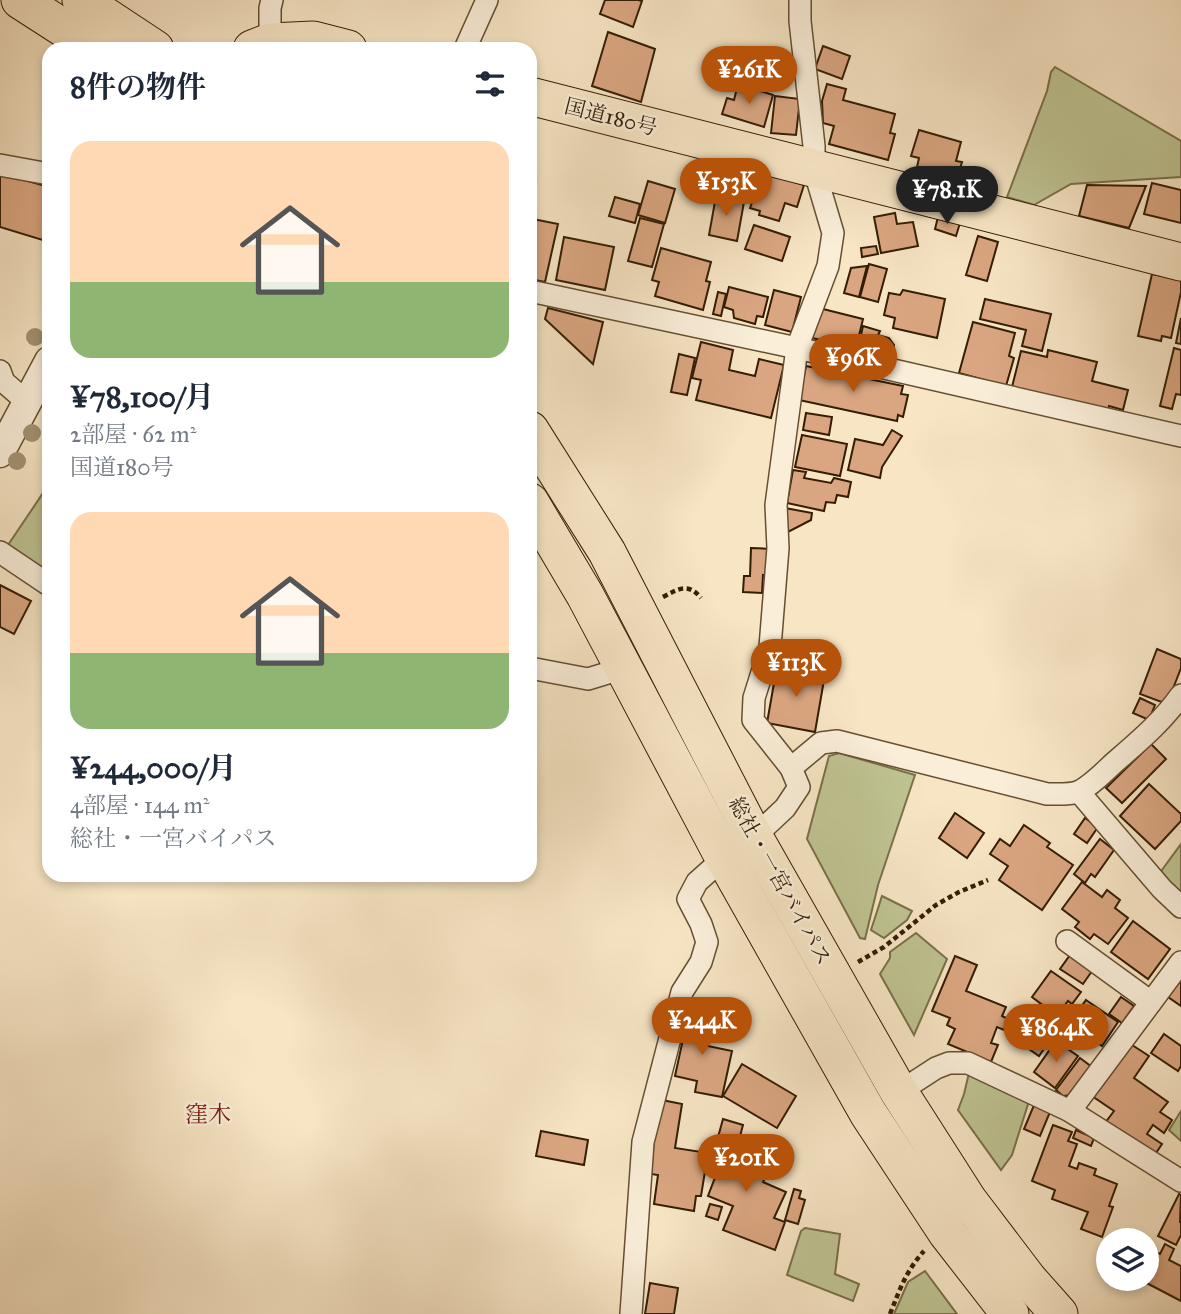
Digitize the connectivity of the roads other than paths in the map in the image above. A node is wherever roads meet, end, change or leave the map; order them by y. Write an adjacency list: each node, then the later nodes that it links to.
1 (20, 0): 6 (highway)
2 (80, 0): 7 (highway)
3 (272, 0): 8 (street)
4 (487, 0): 11 (street)
5 (800, 0): 14 (street)
6 (85, 42)
7 (144, 42)
8 (262, 42)
9 (292, 42): 10 (highway)
10 (321, 42)
11 (468, 42)
12 (537, 98): 14 (highway, 国道180号)
13 (0, 164): 15 (street)
14 (814, 169): 16 (highway, 国道180号); 18 (street)
15 (42, 173)
16 (1181, 262)
17 (537, 292): 18 (street)
18 (797, 348): 22 (street); 31 (street)
19 (0, 370): 21 (street)
20 (42, 374): 21 (street)
21 (27, 402): 24 (street)
22 (1181, 436)
23 (537, 441): 33 (highway, 総社・一宮バイパス)
24 (0, 453)
25 (537, 514): 28 (highway, 総社・一宮バイパス)
26 (0, 552): 27 (street)
27 (42, 580)
28 (624, 668): 29 (street); 34 (highway, 総社・一宮バイパス)
29 (537, 669)
30 (1181, 695): 32 (street)
31 (791, 768): 32 (street); 33 (street)
32 (1079, 792): 35 (street)
33 (754, 837): 34 (street); 39 (highway, 総社・一宮バイパス)
34 (724, 858): 42 (street); 43 (highway, 総社・一宮バイパス)
35 (1181, 907)
36 (1067, 940): 38 (street)
37 (1181, 962): 38 (street)
38 (1151, 1002): 40 (street)
39 (899, 1092): 40 (street); 44 (highway, 総社・一宮バイパス)
40 (1070, 1111): 41 (street)
41 (1181, 1181)
42 (631, 1314)
43 (1010, 1314)
44 (1059, 1314)

